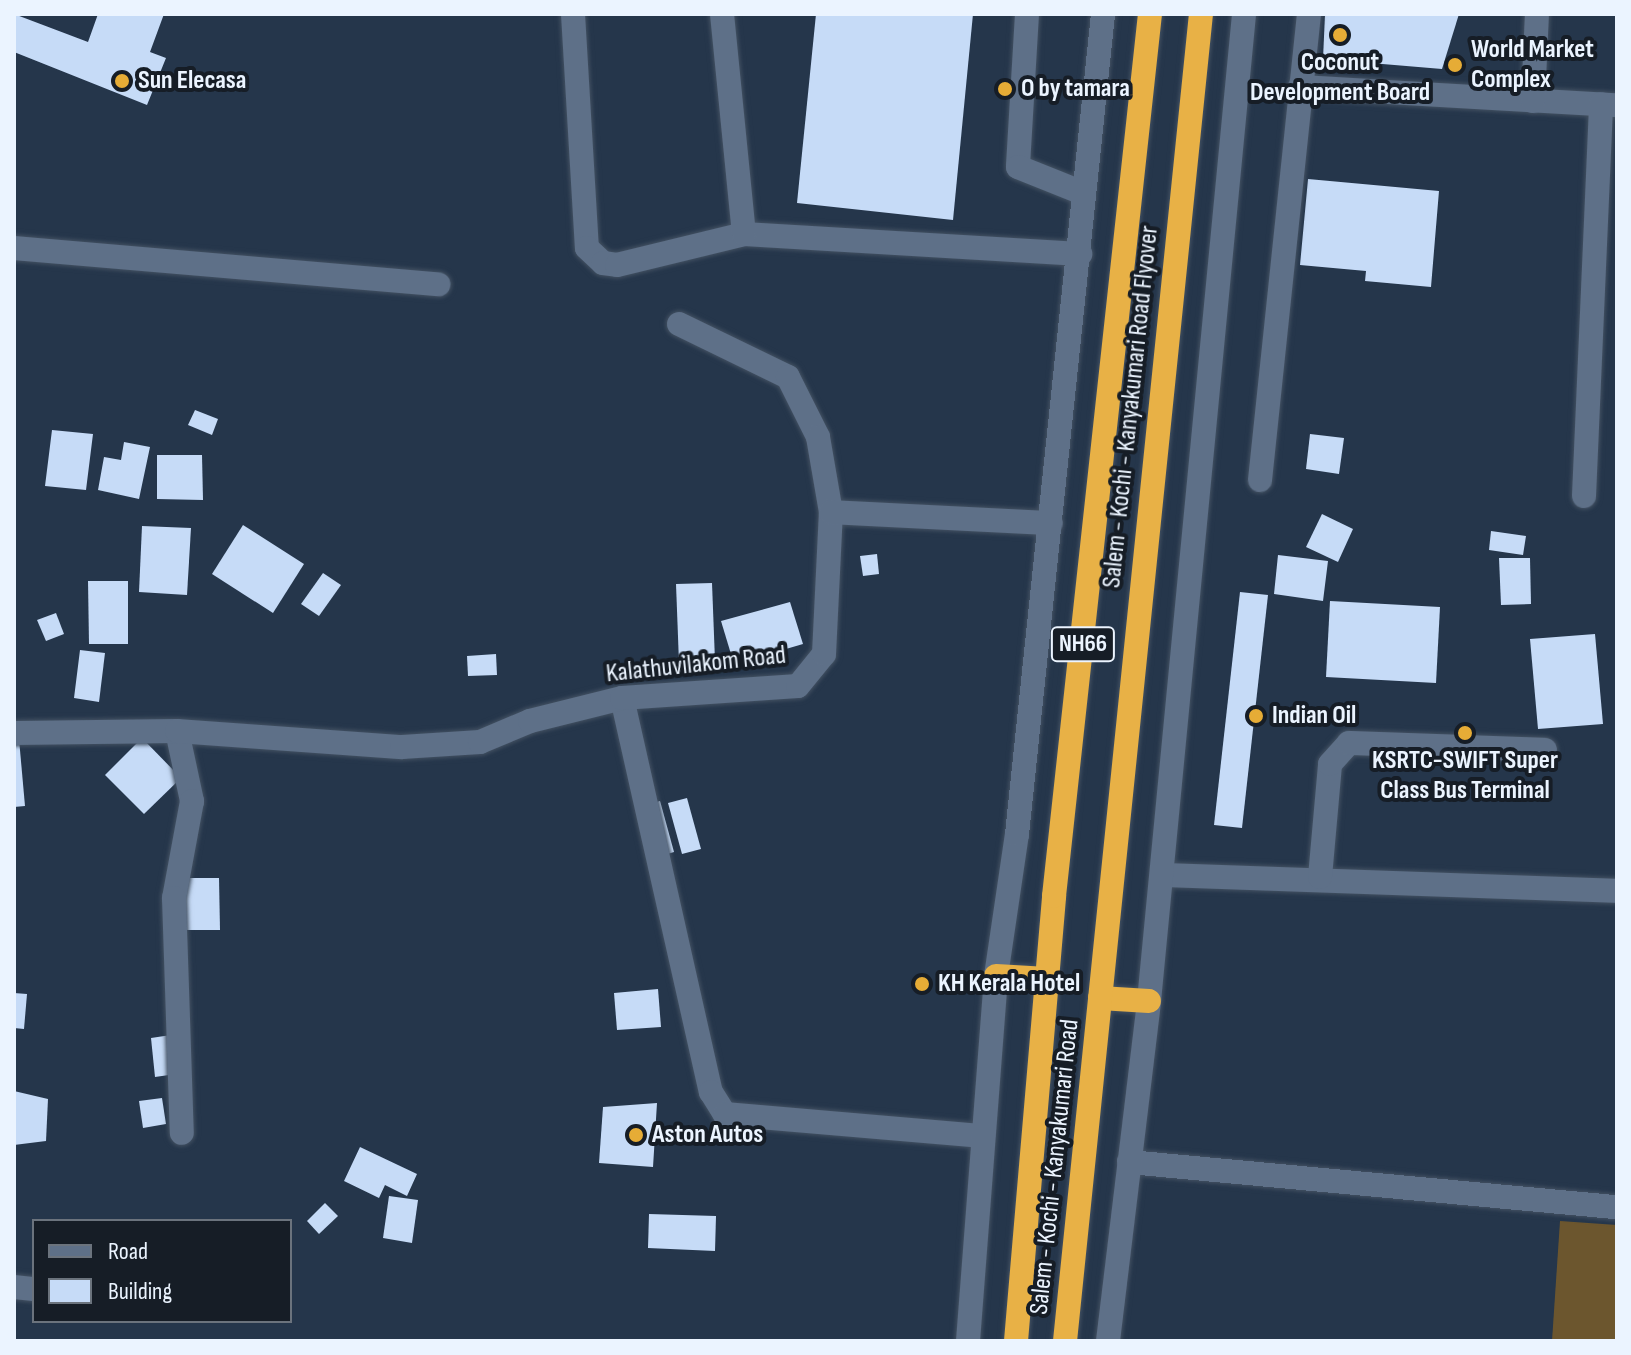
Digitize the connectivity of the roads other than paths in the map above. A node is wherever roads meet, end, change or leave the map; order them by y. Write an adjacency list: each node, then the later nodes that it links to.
1 (573, 14): 14 (street)
2 (722, 14): 14 (street)
3 (1027, 14): 13 (street)
4 (1103, 14): 13 (street)
5 (1150, 14): 31 (highway, Salem - Kochi - Kanyakumari Road Flyover / NH66)
6 (1201, 14): 32 (highway, Salem - Kochi - Kanyakumari Road Flyover / NH66)
7 (1244, 14): 27 (street)
8 (1309, 14): 10 (street)
9 (1537, 14): 11 (street)
10 (1300, 87): 11 (street); 19 (street)
11 (1533, 101): 12 (street)
12 (1609, 105): 20 (street)
13 (1083, 193): 16 (street)
14 (744, 234): 16 (street)
15 (14, 248): 17 (street)
16 (1080, 254): 22 (street)
17 (438, 284)
18 (679, 324): 21 (street, Kalathuvilakom Road)
19 (1260, 480)
20 (1584, 496)
21 (831, 512): 22 (street); 23 (street, Kalathuvilakom Road)
22 (1051, 523): 30 (street)
23 (622, 698): 24 (street, Kalathuvilakom Road); 35 (street)
24 (177, 731): 25 (street, Kalathuvilakom Road); 34 (street)
25 (14, 733)
26 (1545, 750): 28 (street)
27 (1162, 875): 28 (street); 33 (street)
28 (1320, 877): 29 (street)
29 (1617, 891)
30 (996, 976): 31 (highway); 35 (street)
31 (1047, 979): 39 (highway, Salem - Kochi - Kanyakumari Road / NH66)
32 (1100, 998): 33 (highway); 40 (highway, Salem - Kochi - Kanyakumari Road / NH66)
33 (1149, 1001): 36 (street)
34 (182, 1133)
35 (983, 1136): 38 (street)
36 (1129, 1162): 37 (street); 41 (street)
37 (1617, 1207)
38 (968, 1341)
39 (1016, 1341)
40 (1065, 1341)
41 (1108, 1341)

